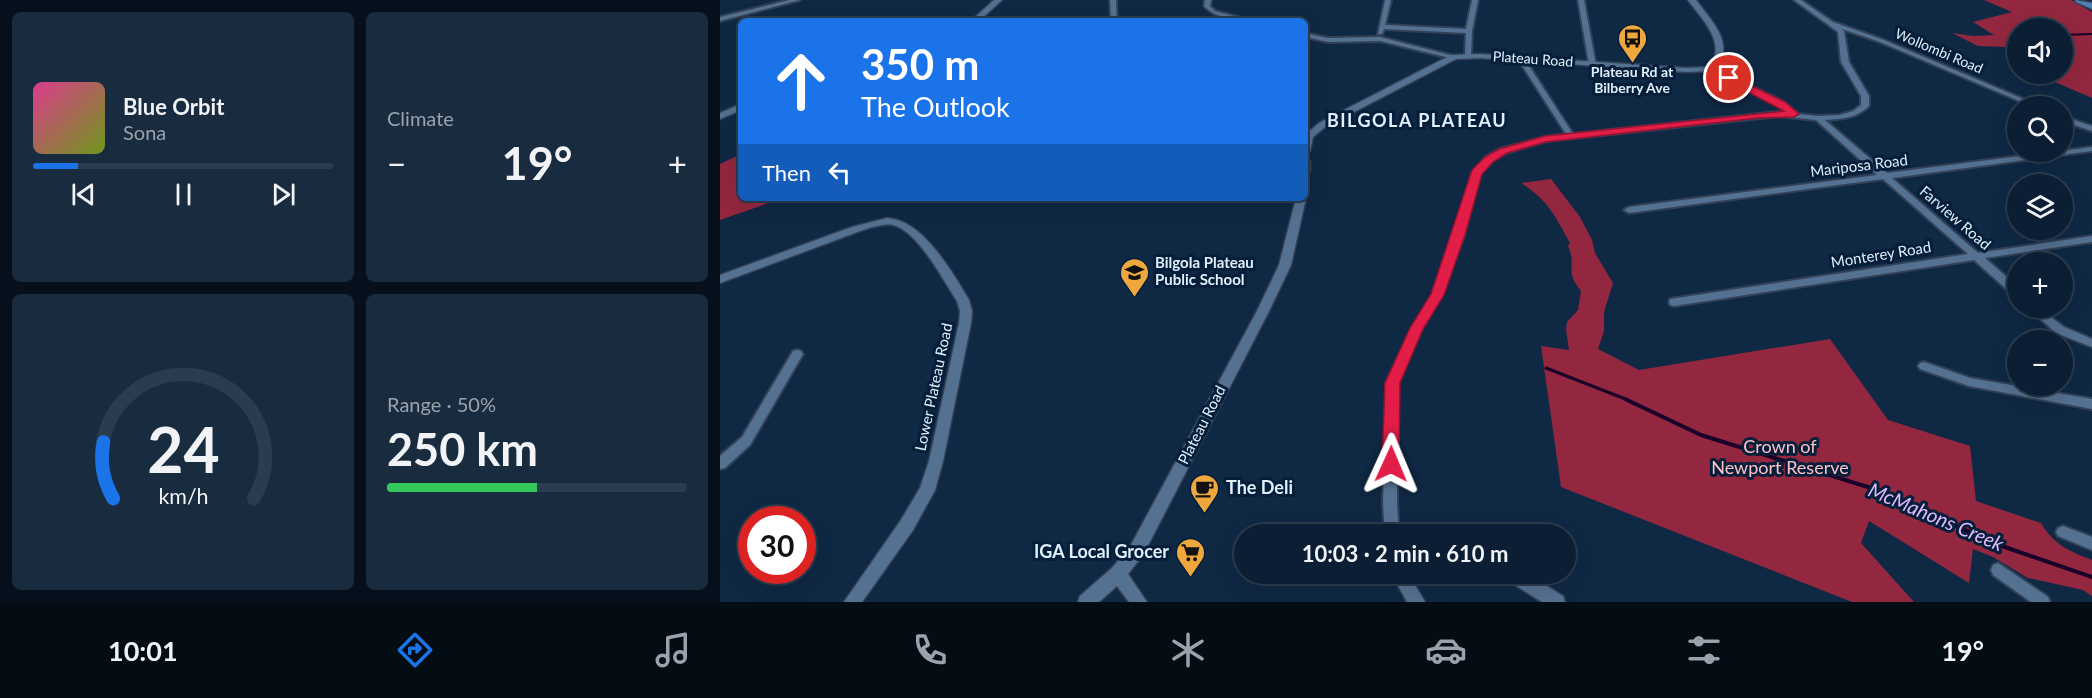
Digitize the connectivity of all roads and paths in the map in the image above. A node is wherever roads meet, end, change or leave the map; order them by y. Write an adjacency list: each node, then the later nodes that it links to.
1 (797, 0): 15 (street)
2 (998, 0): 12 (street)
3 (1113, 0): 13 (street)
4 (1208, 0): 14 (street)
5 (1388, 0): 17 (street)
6 (1475, 0): 18 (street)
7 (1581, 0): 24 (street)
8 (1692, 0): 25 (street)
9 (1797, 0): 16 (street, Wollombi Road)
10 (2079, 0): 11 (main road)
11 (2092, 6)
12 (978, 18)
13 (1114, 18)
14 (1238, 18)
15 (720, 20)
16 (1831, 23): 26 (street, Wollombi Road); 30 (street)
17 (1382, 27): 18 (street); 20 (street)
18 (1469, 31): 21 (street)
19 (1308, 36): 20 (street)
20 (1380, 39): 22 (street)
21 (1468, 55): 22 (street, Plateau Road); 23 (street, Plateau Road)
22 (1454, 57): 34 (street, Plateau Road)
23 (1522, 59): 24 (street, Plateau Road); 33 (street)
24 (1593, 64): 25 (street, Plateau Road)
25 (1711, 69): 28 (street)
26 (2012, 96)
27 (738, 108): 29 (street)
28 (1794, 114): 30 (street); 33 (street)
29 (720, 116)
30 (1818, 118): 36 (street, Farview Road)
31 (2073, 122): 32 (street)
32 (2092, 129)
33 (1570, 136): 50 (street)
34 (1308, 140)
35 (2092, 149): 36 (street, Mariposa Road)
36 (1885, 176): 38 (street, Mariposa Road); 40 (street, Farview Road)
37 (1300, 201): 54 (street, Plateau Road)
38 (1629, 210)
39 (2092, 239): 40 (street, Monterey Road)
40 (1976, 256): 42 (street, Farview Road); 43 (street, Monterey Road)
41 (720, 279): 57 (street, Lower Plateau Road)
42 (2007, 283)
43 (1674, 302)
44 (2045, 318): 45 (street)
45 (2092, 343)
46 (797, 354): 49 (street)
47 (1924, 366): 48 (street)
48 (2092, 404)
49 (720, 464)
50 (1391, 524)
51 (2063, 532): 52 (street)
52 (2092, 544)
53 (1998, 570): 62 (street)
54 (1118, 574): 58 (street, Plateau Road); 59 (street)
55 (1406, 584): 60 (street)
56 (1528, 584): 61 (street)
57 (852, 602)
58 (1086, 602)
59 (1139, 602)
60 (1417, 602)
61 (1557, 602)
62 (2043, 602)

